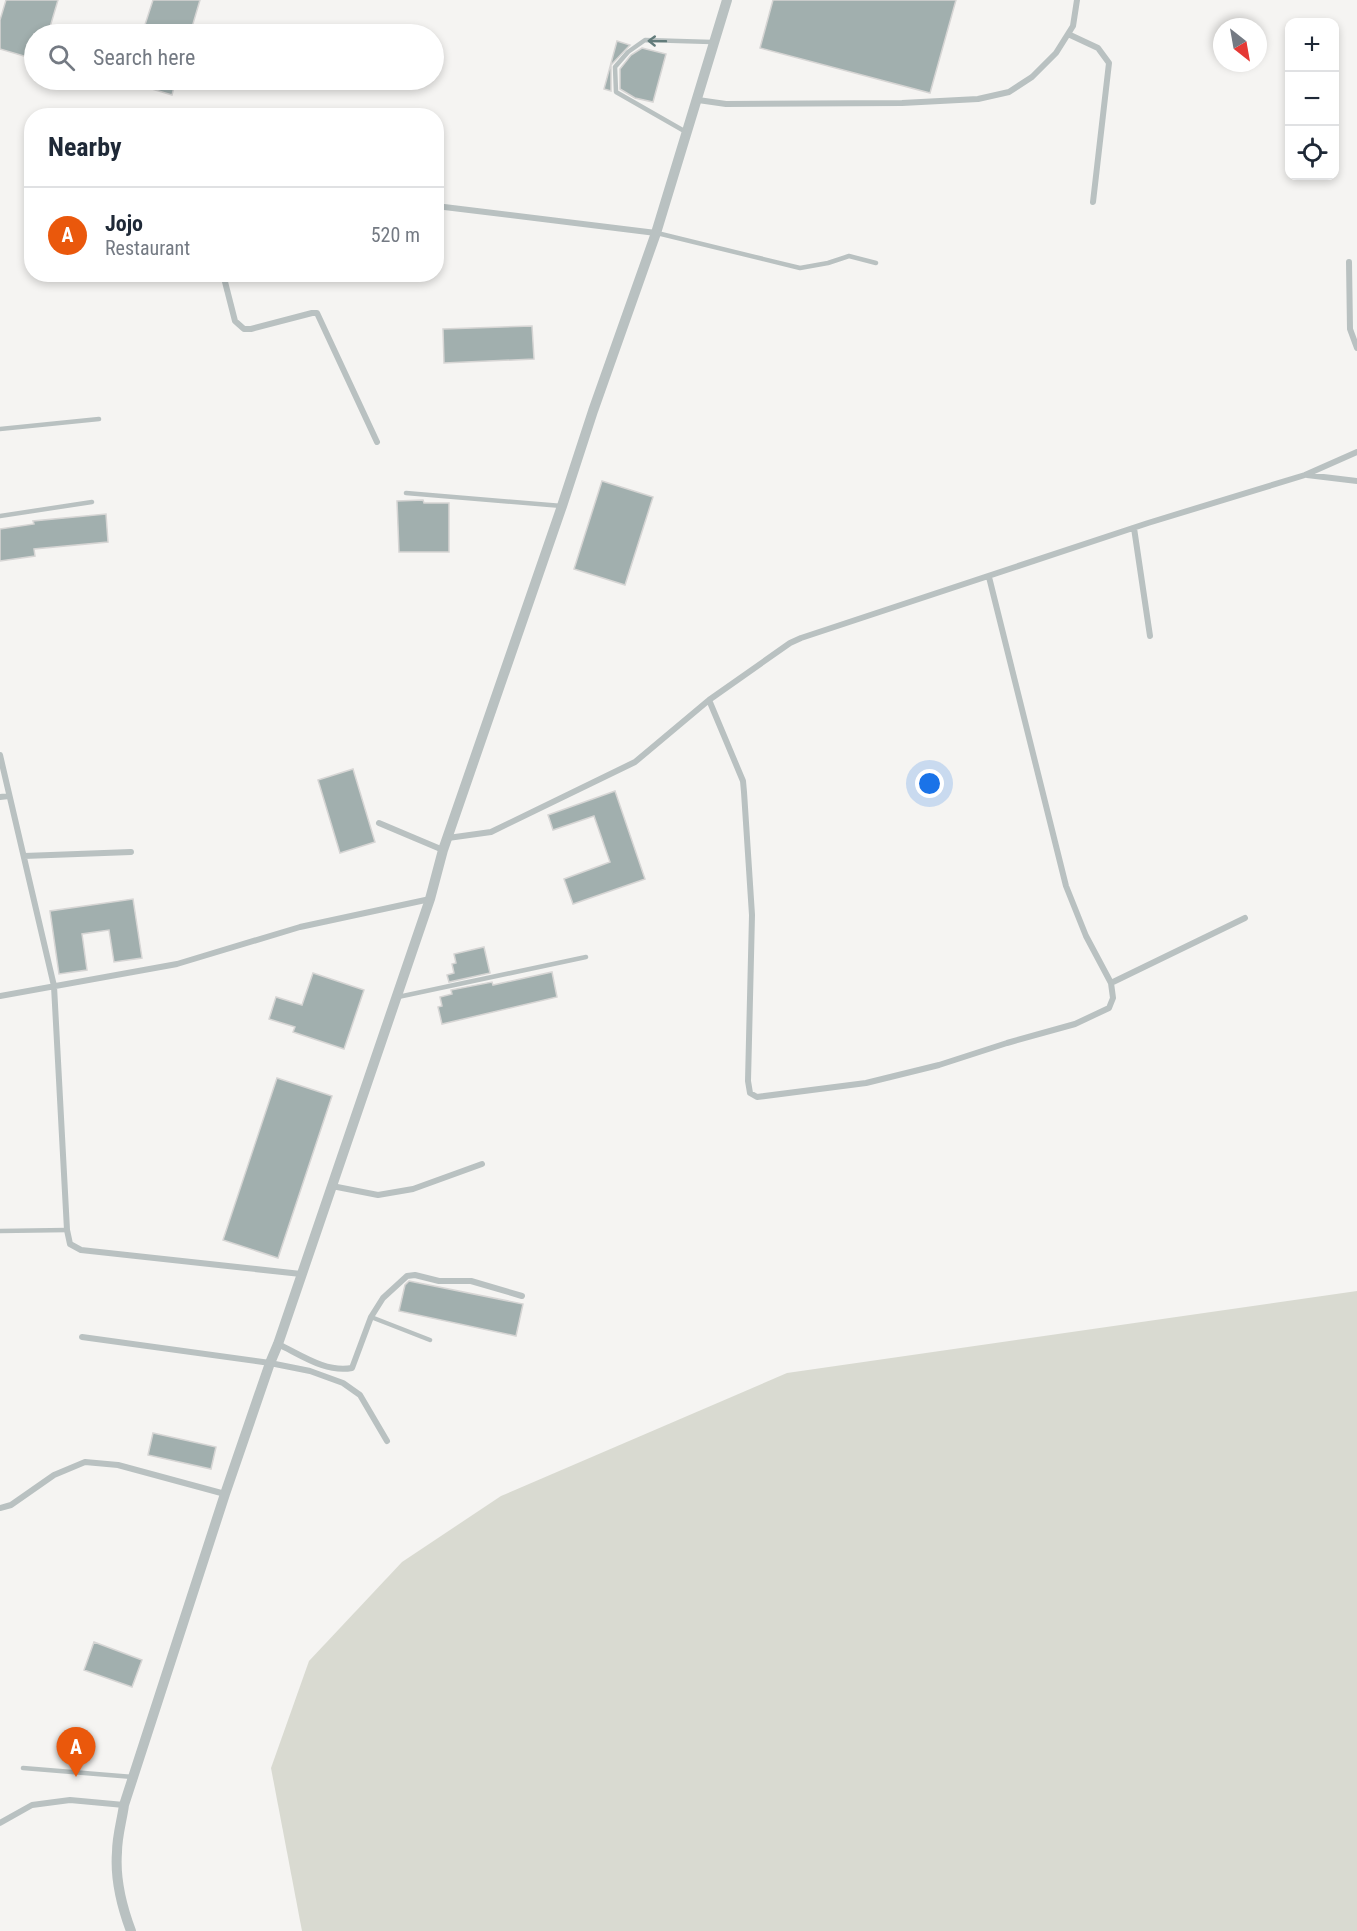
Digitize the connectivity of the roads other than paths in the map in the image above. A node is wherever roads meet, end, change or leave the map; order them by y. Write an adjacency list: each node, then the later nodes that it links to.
1 (727, 0): 4 (street)
2 (1077, 0): 3 (street)
3 (1068, 34): 5 (street); 7 (street)
4 (715, 42): 5 (street); 6 (lane, one-way to 6)
5 (698, 99): 6 (street)
6 (687, 133): 9 (street)
7 (1093, 202)
8 (444, 207): 9 (street)
9 (656, 233): 11 (lane); 22 (street)
10 (1349, 262): 13 (street)
11 (876, 263)
12 (225, 282): 16 (street)
13 (1357, 348)
14 (99, 418): 15 (lane)
15 (0, 429)
16 (377, 442)
17 (1357, 452): 18 (street)
18 (1305, 475): 19 (street); 24 (street)
19 (1357, 481)
20 (406, 493): 22 (lane)
21 (92, 502): 23 (lane)
22 (562, 507): 32 (street)
23 (0, 516)
24 (1134, 528): 25 (street); 26 (street)
25 (989, 576): 27 (street); 39 (street)
26 (1150, 636)
27 (709, 700): 32 (street); 39 (street)
28 (0, 755): 29 (street)
29 (9, 796): 30 (street); 35 (street)
30 (0, 797)
31 (379, 823): 33 (street)
32 (448, 838): 33 (street)
33 (443, 850): 36 (street)
34 (131, 852): 35 (street)
35 (24, 856): 40 (street)
36 (430, 899): 40 (street); 42 (street)
37 (1245, 918): 39 (street)
38 (586, 957): 42 (lane)
39 (1111, 983)
40 (54, 986): 41 (street); 45 (street)
41 (0, 996)
42 (396, 997): 44 (street)
43 (482, 1164): 44 (street)
44 (332, 1186): 47 (street)
45 (67, 1230): 46 (lane); 47 (street)
46 (0, 1231)
47 (301, 1274): 52 (street)
48 (522, 1296): 49 (street)
49 (371, 1317): 51 (lane); 52 (street)
50 (82, 1337): 53 (street)
51 (430, 1340)
52 (278, 1344): 53 (street)
53 (270, 1364): 54 (street); 55 (street)
54 (387, 1441)
55 (225, 1494): 56 (street); 58 (street)
56 (0, 1508)
57 (23, 1768): 58 (lane)
58 (133, 1778): 59 (street)
59 (124, 1804): 60 (street); 61 (street)
60 (0, 1823)
61 (131, 1931)

